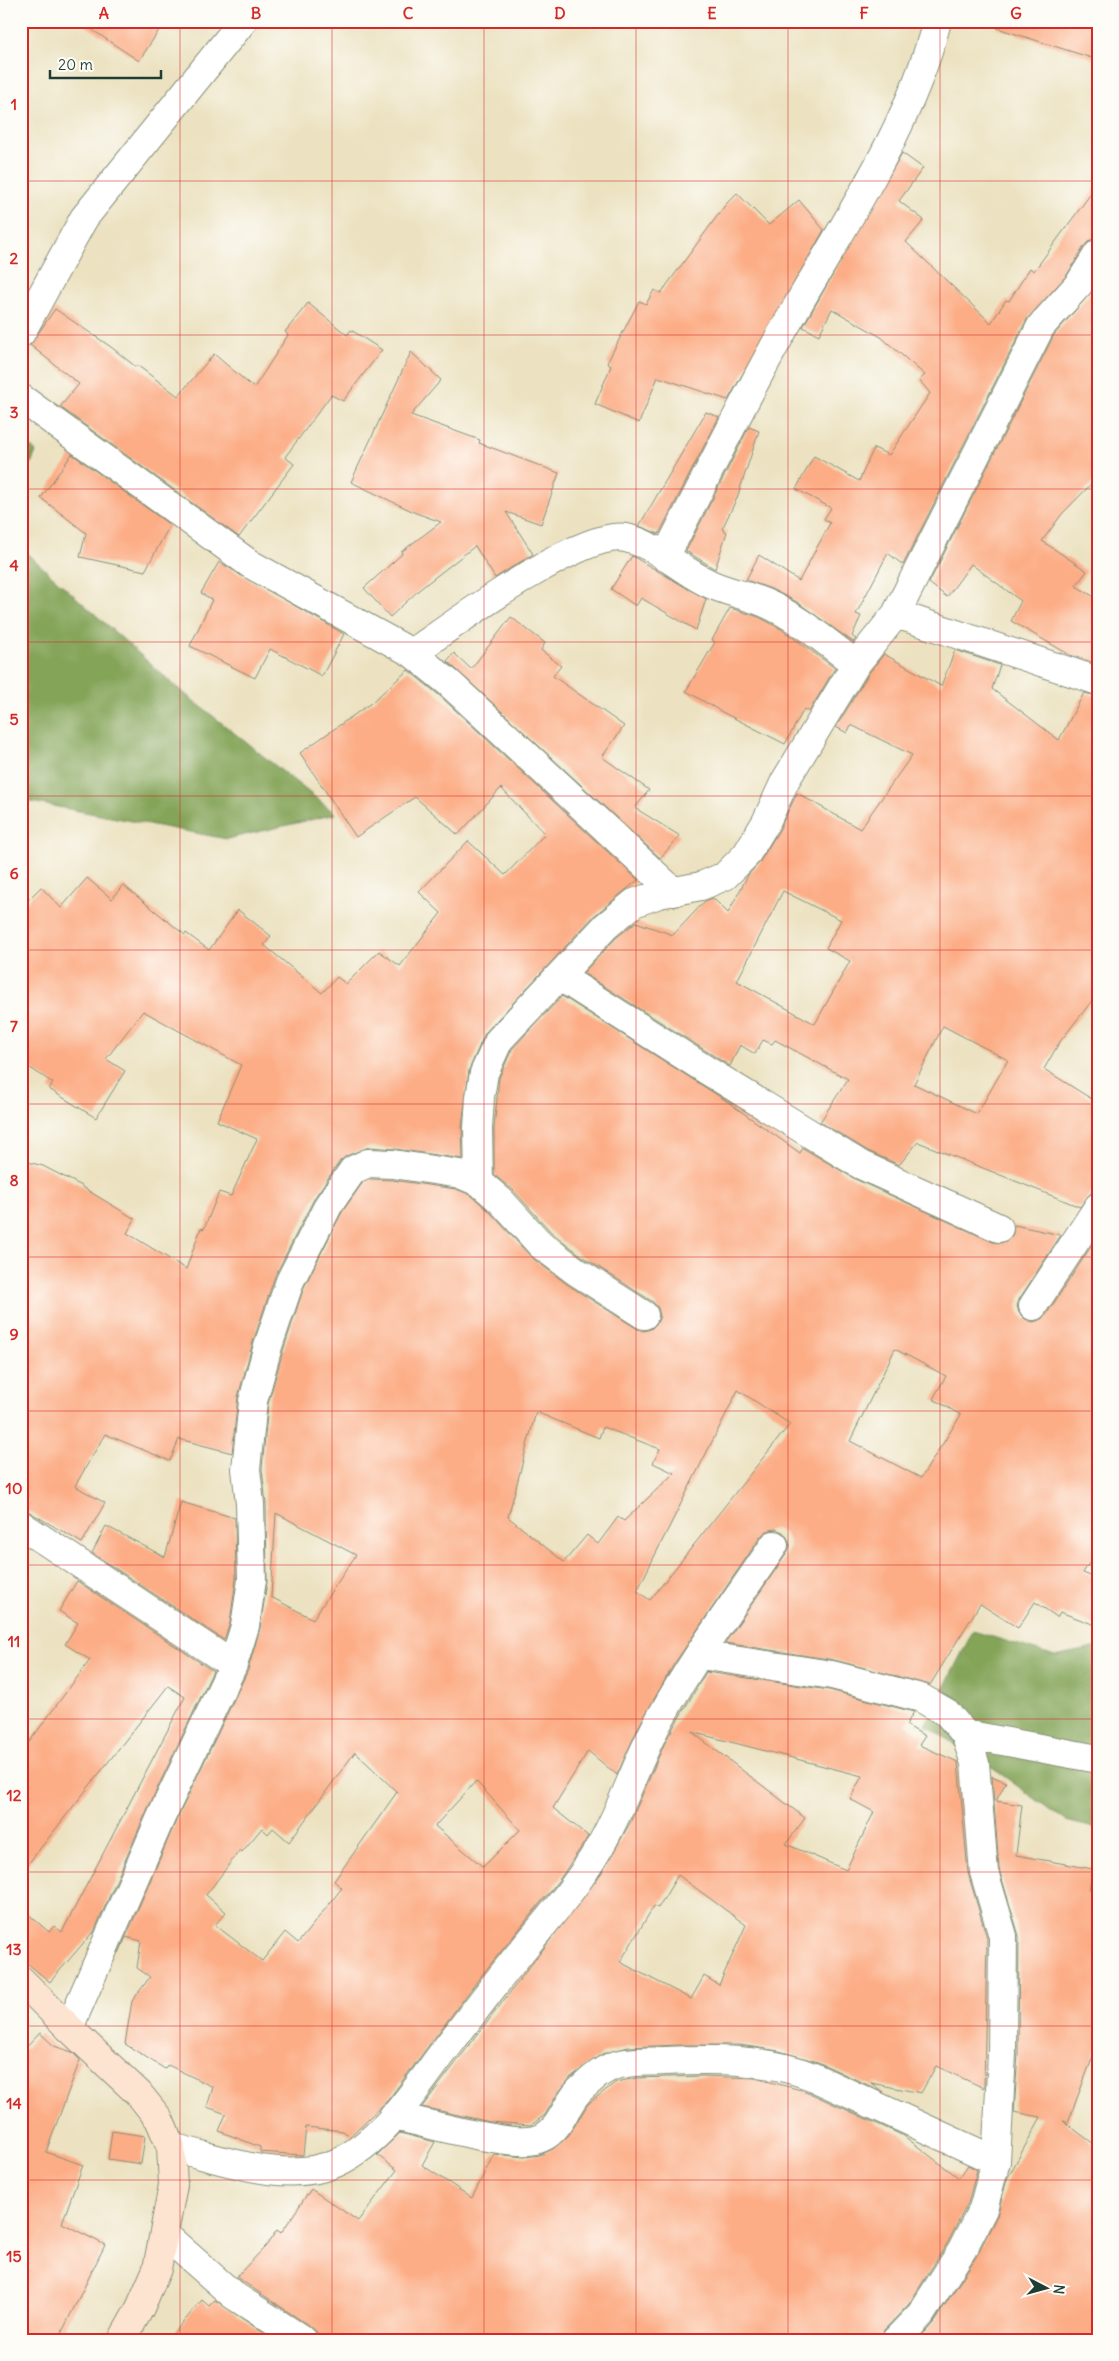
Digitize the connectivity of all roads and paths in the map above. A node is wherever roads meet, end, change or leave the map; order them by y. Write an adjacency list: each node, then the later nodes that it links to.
1 (243, 21): 4 (street)
2 (937, 21): 6 (street)
3 (1098, 254): 7 (street)
4 (21, 333)
5 (21, 398): 8 (street)
6 (665, 557): 8 (street); 9 (street)
7 (896, 614): 9 (street); 10 (street)
8 (412, 653): 11 (street)
9 (856, 664): 11 (street)
10 (1098, 681)
11 (674, 892): 12 (street)
12 (559, 976): 13 (street); 15 (street)
13 (479, 1182): 17 (street); 21 (street)
14 (1098, 1207): 16 (street)
15 (999, 1228)
16 (1033, 1306)
17 (644, 1316)
18 (21, 1525): 21 (street)
19 (774, 1545): 20 (street)
20 (700, 1655): 22 (street); 26 (street)
21 (233, 1665): 25 (street)
22 (965, 1734): 23 (street); 28 (street)
23 (1098, 1759)
24 (21, 1980): 25 (street)
25 (69, 2028): 27 (street)
26 (394, 2116): 27 (street); 28 (street)
27 (172, 2147): 29 (street)
28 (996, 2161): 32 (street)
29 (165, 2235): 30 (street); 31 (street)
30 (122, 2340)
31 (303, 2340)
32 (896, 2340)

